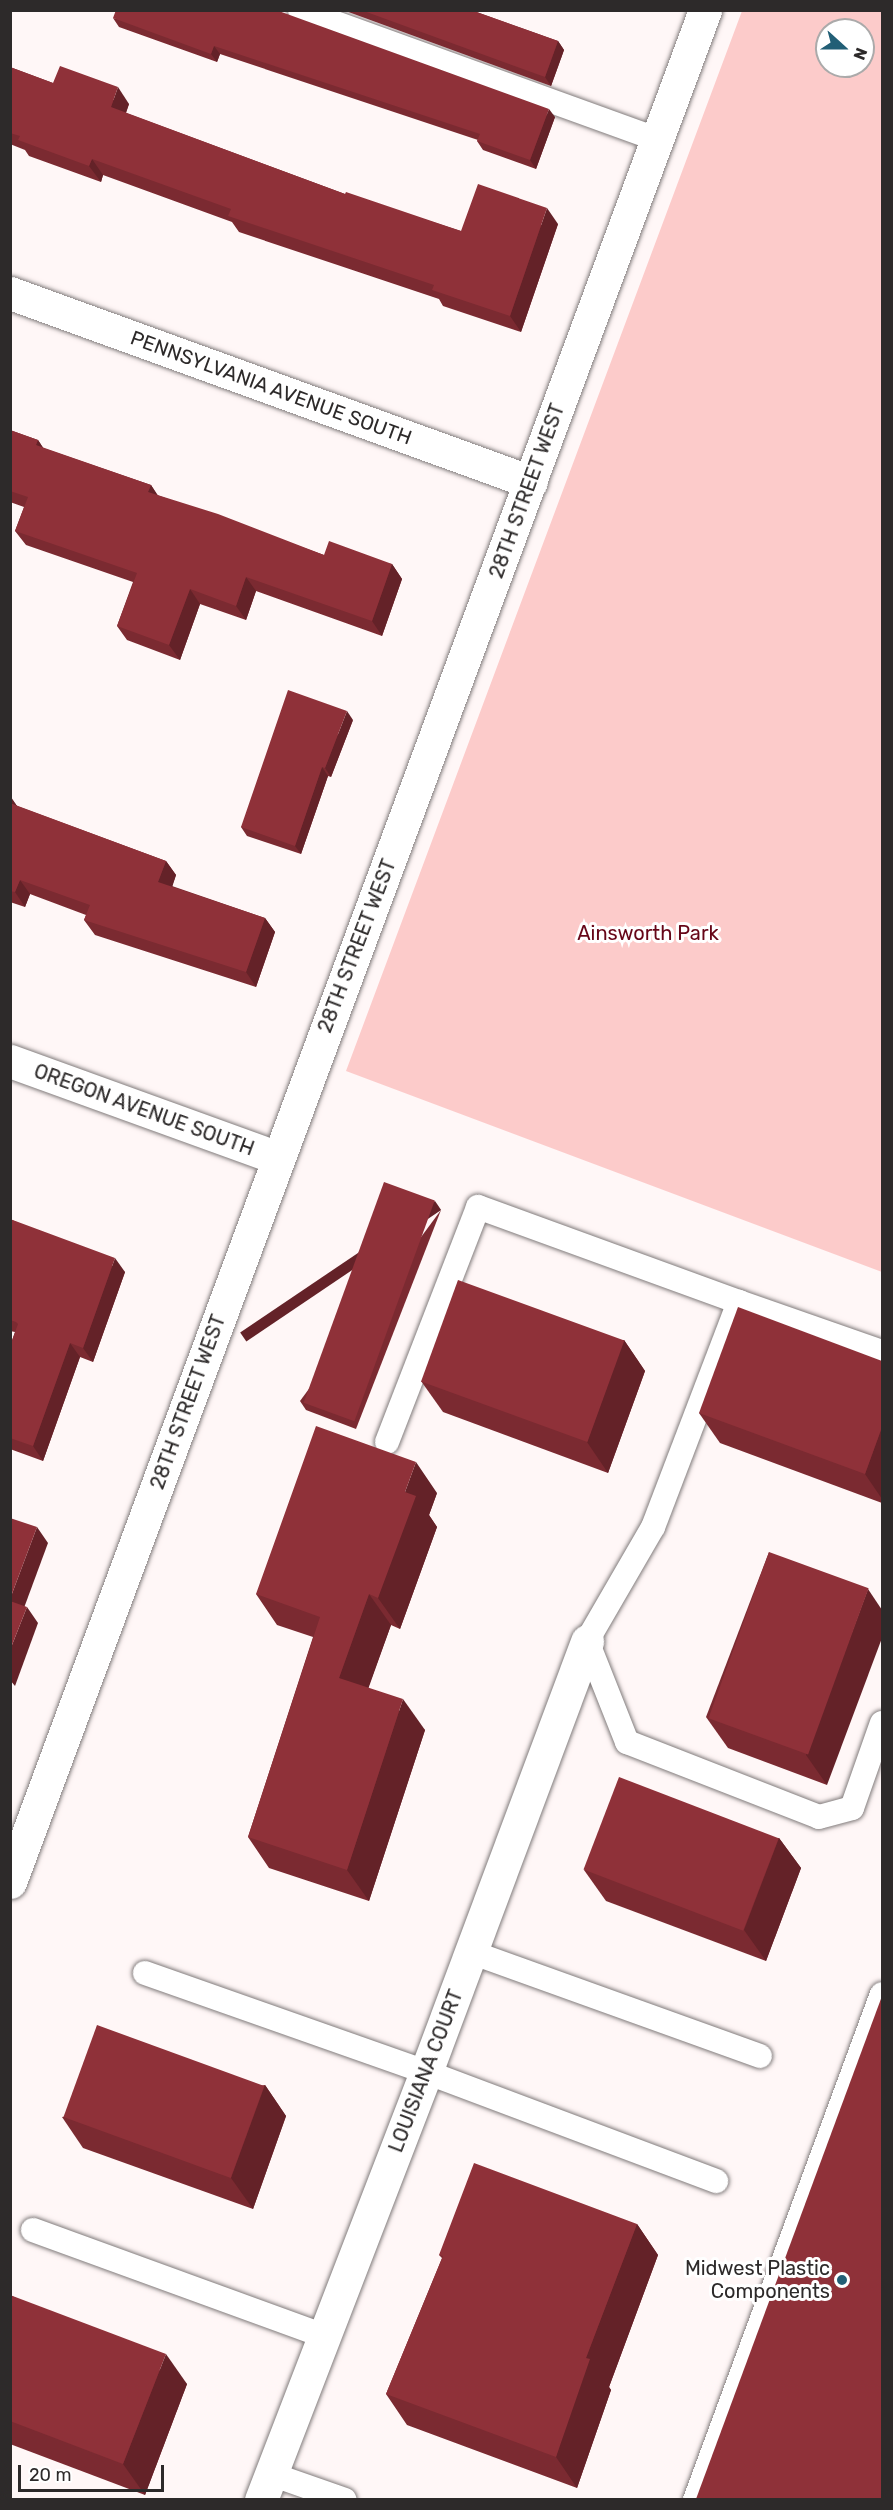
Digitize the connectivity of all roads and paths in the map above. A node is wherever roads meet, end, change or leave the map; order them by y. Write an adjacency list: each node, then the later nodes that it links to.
1 (300, 10): 3 (lane)
2 (705, 10): 3 (street, 28TH STREET WEST)
3 (657, 139): 5 (street, 28TH STREET WEST)
4 (10, 293): 5 (street, PENNSYLVANIA AVENUE SOUTH)
5 (531, 482): 7 (street, 28TH STREET WEST)
6 (10, 1061): 7 (street, OREGON AVENUE SOUTH)
7 (278, 1158): 13 (street, 28TH STREET WEST)
8 (739, 1302): 9 (lane); 10 (lane); 11 (lane)
9 (882, 1352)
10 (387, 1442)
11 (587, 1641): 12 (lane); 15 (street, LOUISIANA COURT)
12 (882, 1723)
13 (18, 1840): 14 (street, 28TH STREET WEST)
14 (10, 1882)
15 (471, 1952): 18 (lane); 19 (street, LOUISIANA COURT)
16 (145, 1973): 19 (lane)
17 (882, 1994): 25 (lane)
18 (760, 2056)
19 (426, 2072): 20 (lane); 22 (street, LOUISIANA COURT)
20 (716, 2181)
21 (33, 2230): 22 (lane)
22 (324, 2336): 23 (street, LOUISIANA COURT)
23 (266, 2487): 24 (lane)
24 (345, 2499)
25 (695, 2499)

